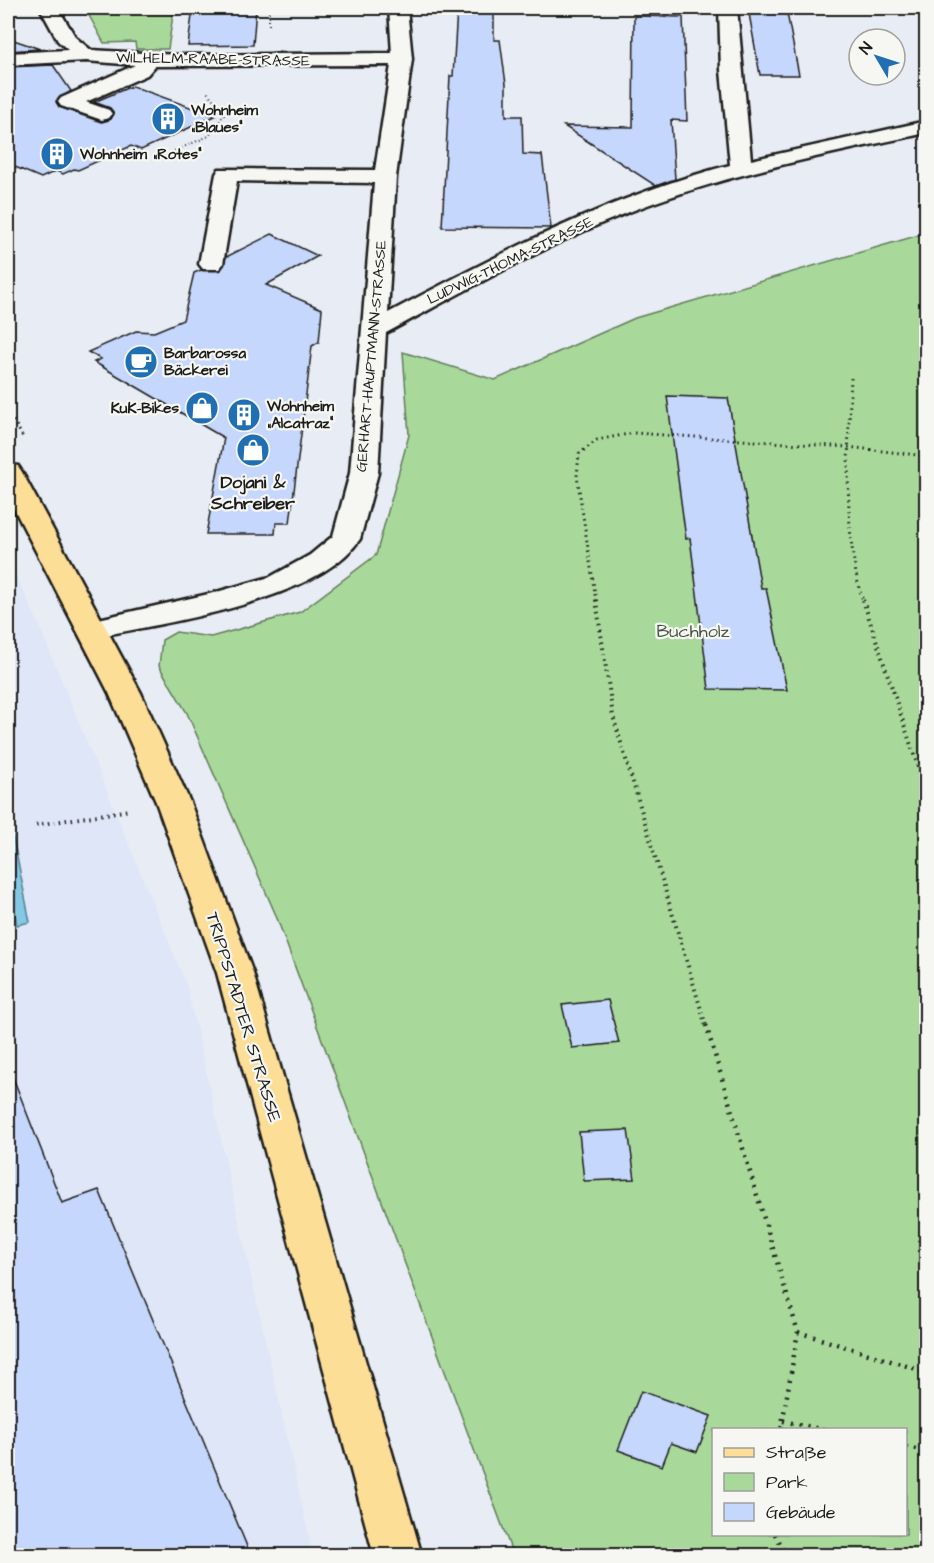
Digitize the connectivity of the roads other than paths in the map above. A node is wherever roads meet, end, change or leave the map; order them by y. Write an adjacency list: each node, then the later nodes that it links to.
1 (49, 8): 4 (street)
2 (398, 8): 6 (street, GERHART-HAUPTMANN-STRASSE)
3 (728, 8): 10 (street)
4 (86, 55): 5 (street, WILHELM-RAABE-STRASSE); 7 (street, WILHELM-RAABE-STRASSE)
5 (8, 59)
6 (402, 59): 7 (street, WILHELM-RAABE-STRASSE); 11 (street, GERHART-HAUPTMANN-STRASSE)
7 (149, 60): 8 (street)
8 (102, 114)
9 (927, 127): 10 (street, LUDWIG-THOMA-STRASSE)
10 (741, 167): 13 (street, LUDWIG-THOMA-STRASSE)
11 (385, 177): 12 (street); 13 (street, GERHART-HAUPTMANN-STRASSE)
12 (210, 264)
13 (375, 329): 15 (street, GERHART-HAUPTMANN-STRASSE)
14 (8, 472): 15 (main road, TRIPPSTADTER STRASSE)
15 (92, 629): 16 (main road, TRIPPSTADTER STRASSE)
16 (398, 1556)

